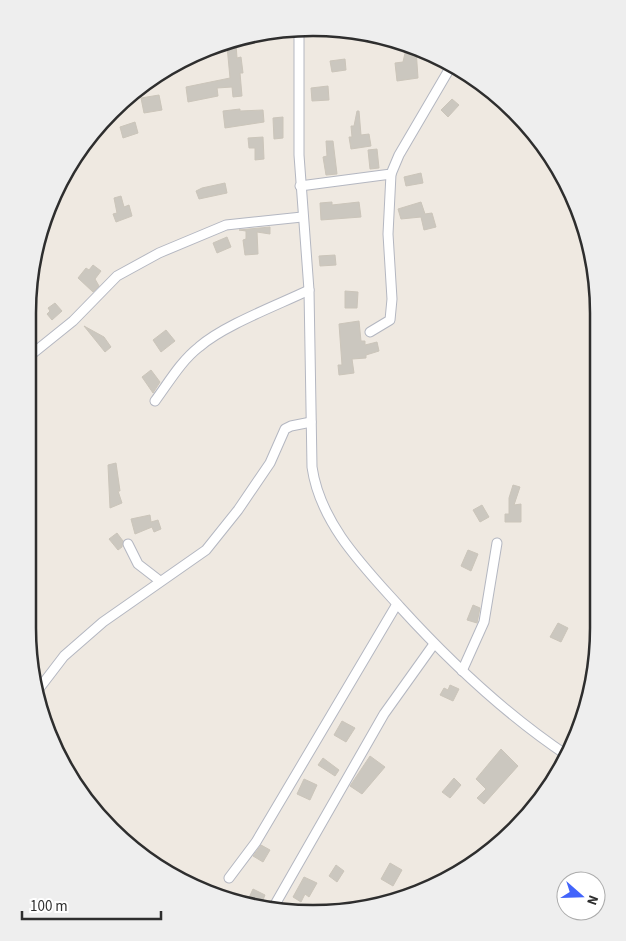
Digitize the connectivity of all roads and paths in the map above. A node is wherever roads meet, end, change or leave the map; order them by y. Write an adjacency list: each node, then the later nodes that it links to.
1 (300, 37): 4 (street)
2 (448, 71): 3 (street)
3 (391, 174): 4 (street); 7 (street)
4 (300, 186): 5 (street)
5 (302, 217): 6 (street); 8 (street)
6 (309, 290): 9 (street); 10 (street)
7 (370, 332)
8 (36, 351)
9 (156, 401)
10 (311, 422): 13 (street); 14 (street)
11 (497, 543): 16 (street)
12 (128, 544): 13 (street)
13 (160, 581): 17 (street)
14 (397, 604): 15 (street); 19 (street)
15 (434, 644): 16 (street); 20 (street)
16 (462, 671): 18 (street)
17 (42, 684)
18 (560, 751)
19 (229, 878)
20 (276, 902)

